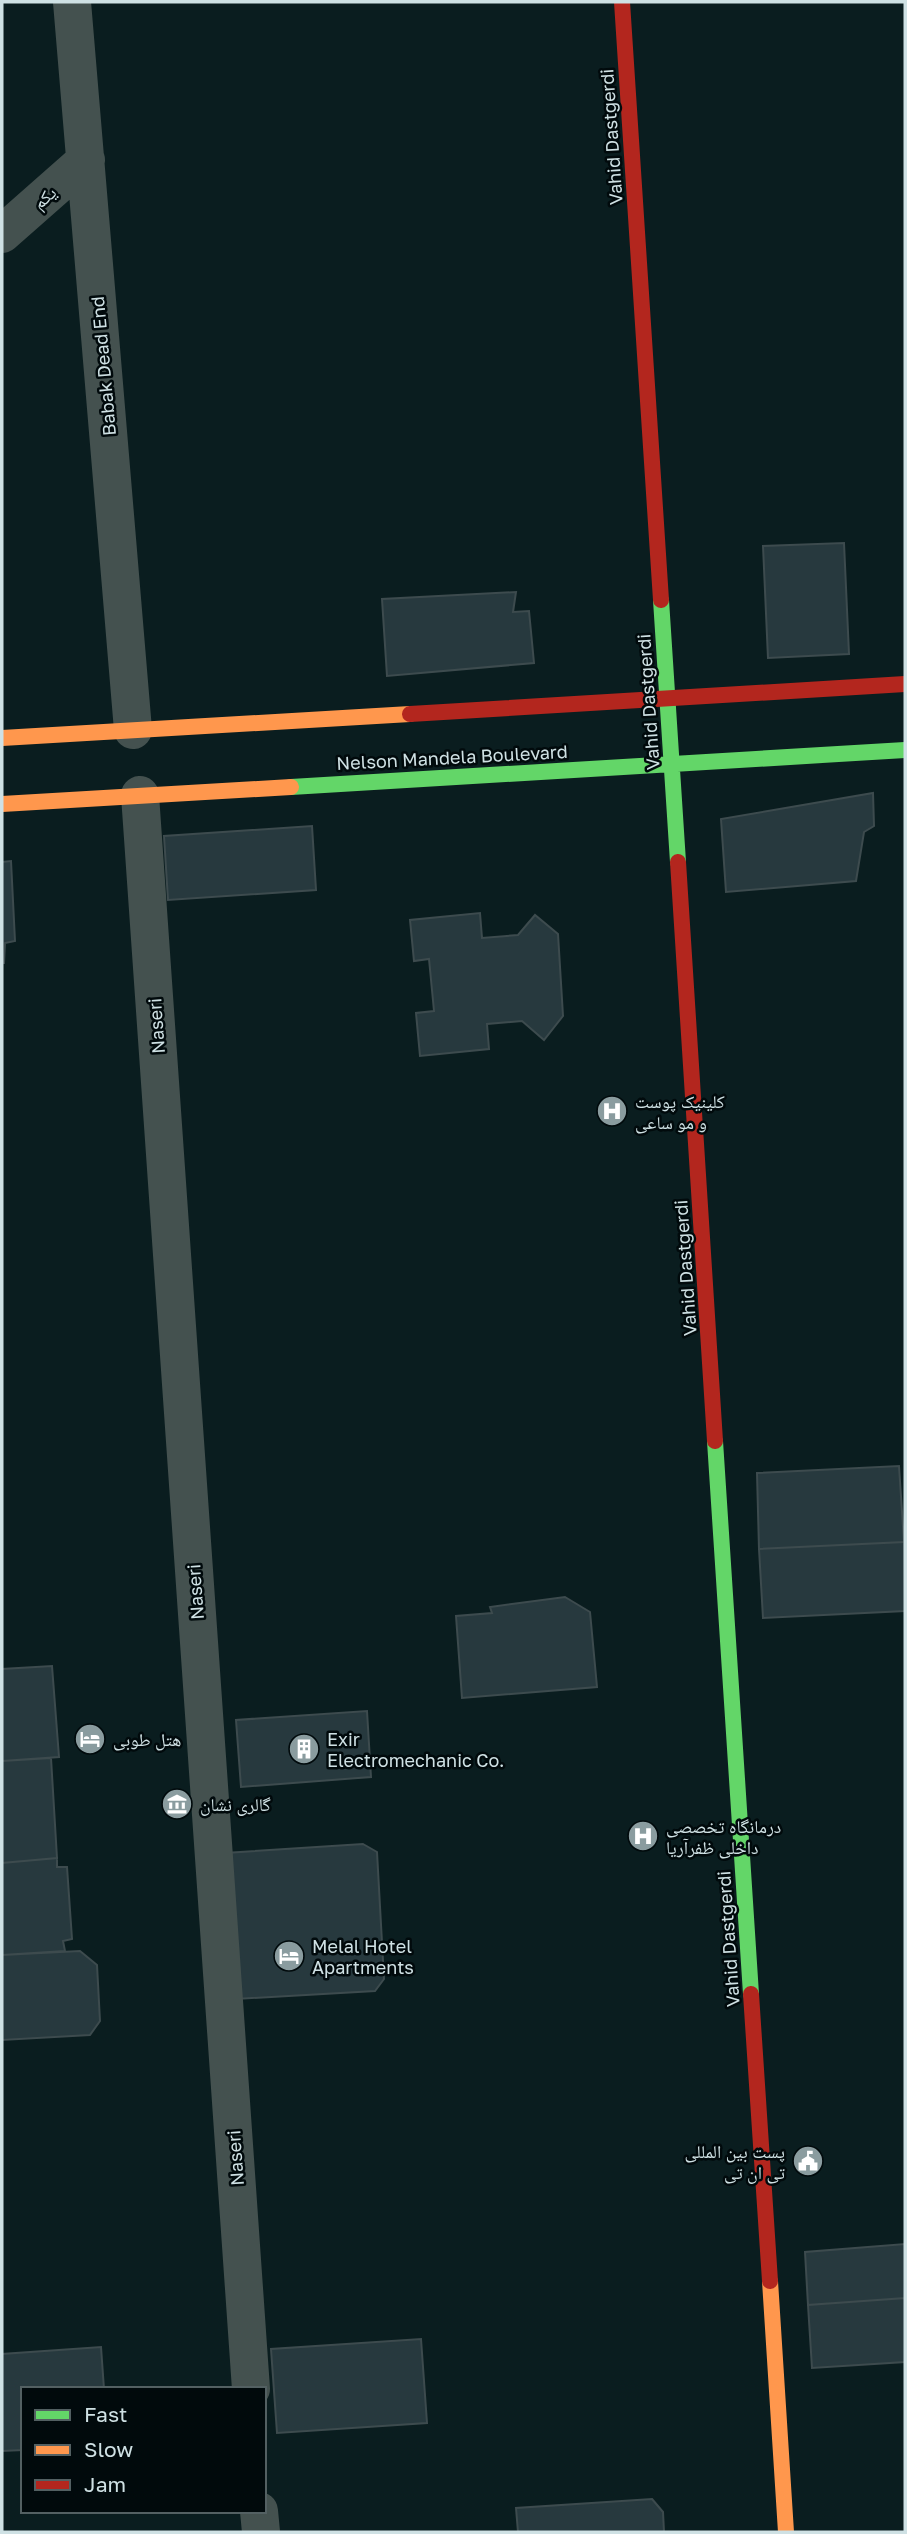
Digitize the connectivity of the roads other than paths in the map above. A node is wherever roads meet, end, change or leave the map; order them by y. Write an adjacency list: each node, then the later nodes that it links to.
1 (72, 2): 3 (street, Babak Dead End)
2 (622, 2): 6 (main road, Vahid Dastgerdi)
3 (86, 160): 4 (street, یکم); 7 (street, Babak Dead End)
4 (2, 234)
5 (905, 684): 6 (main road)
6 (667, 698): 7 (main road); 10 (main road, Vahid Dastgerdi)
7 (133, 730): 8 (main road)
8 (2, 738)
9 (905, 750): 10 (main road, Nelson Mandela Boulevard)
10 (671, 764): 11 (main road, Nelson Mandela Boulevard); 16 (main road, Vahid Dastgerdi)
11 (140, 795): 12 (main road, Nelson Mandela Boulevard); 13 (street, Naseri)
12 (2, 804)
13 (251, 2387)
14 (259, 2513): 15 (street)
15 (261, 2532)
16 (786, 2532)

